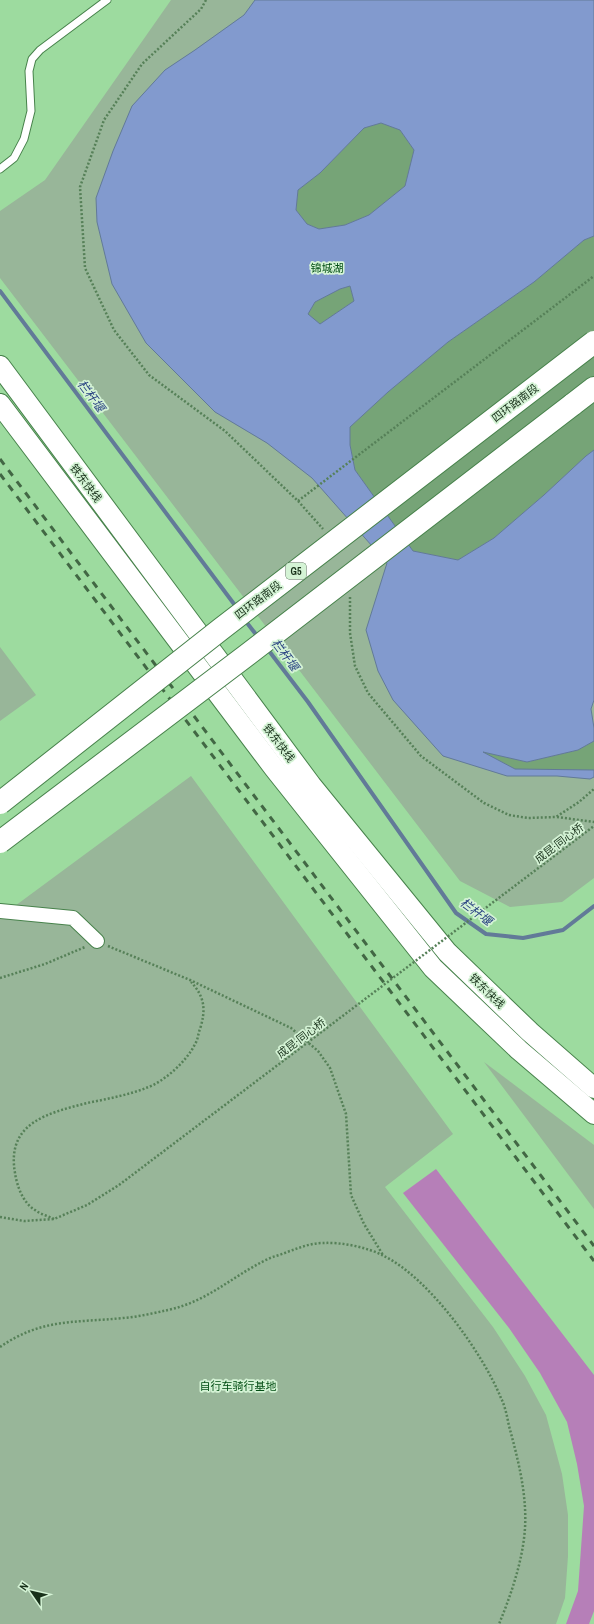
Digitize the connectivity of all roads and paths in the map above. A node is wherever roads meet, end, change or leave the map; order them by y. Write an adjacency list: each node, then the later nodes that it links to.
1 (107, 0): 3 (lane)
2 (206, 0): 9 (path)
3 (0, 169)
4 (594, 276): 9 (path)
5 (594, 342): 13 (highway, 四环路南段 / G5, bridge)
6 (0, 366): 22 (main road, 铁东快线)
7 (594, 389): 17 (highway, bridge)
8 (0, 404): 23 (main road, 铁东快线)
9 (298, 501): 10 (path)
10 (326, 533)
11 (350, 590): 14 (path)
12 (594, 789): 14 (path)
13 (0, 803)
14 (556, 817): 15 (path)
15 (594, 822)
16 (594, 826): 25 (path, 成昆·同心桥, bridge)
17 (0, 842)
18 (0, 911): 19 (street)
19 (97, 941): 20 (path); 21 (path)
20 (0, 978)
21 (190, 980): 25 (path); 26 (path)
22 (594, 1088)
23 (594, 1114)
24 (0, 1217): 25 (path, 成昆·同心桥, bridge)
25 (54, 1219)
26 (384, 1255): 27 (path); 28 (path)
27 (0, 1347)
28 (499, 1624)

